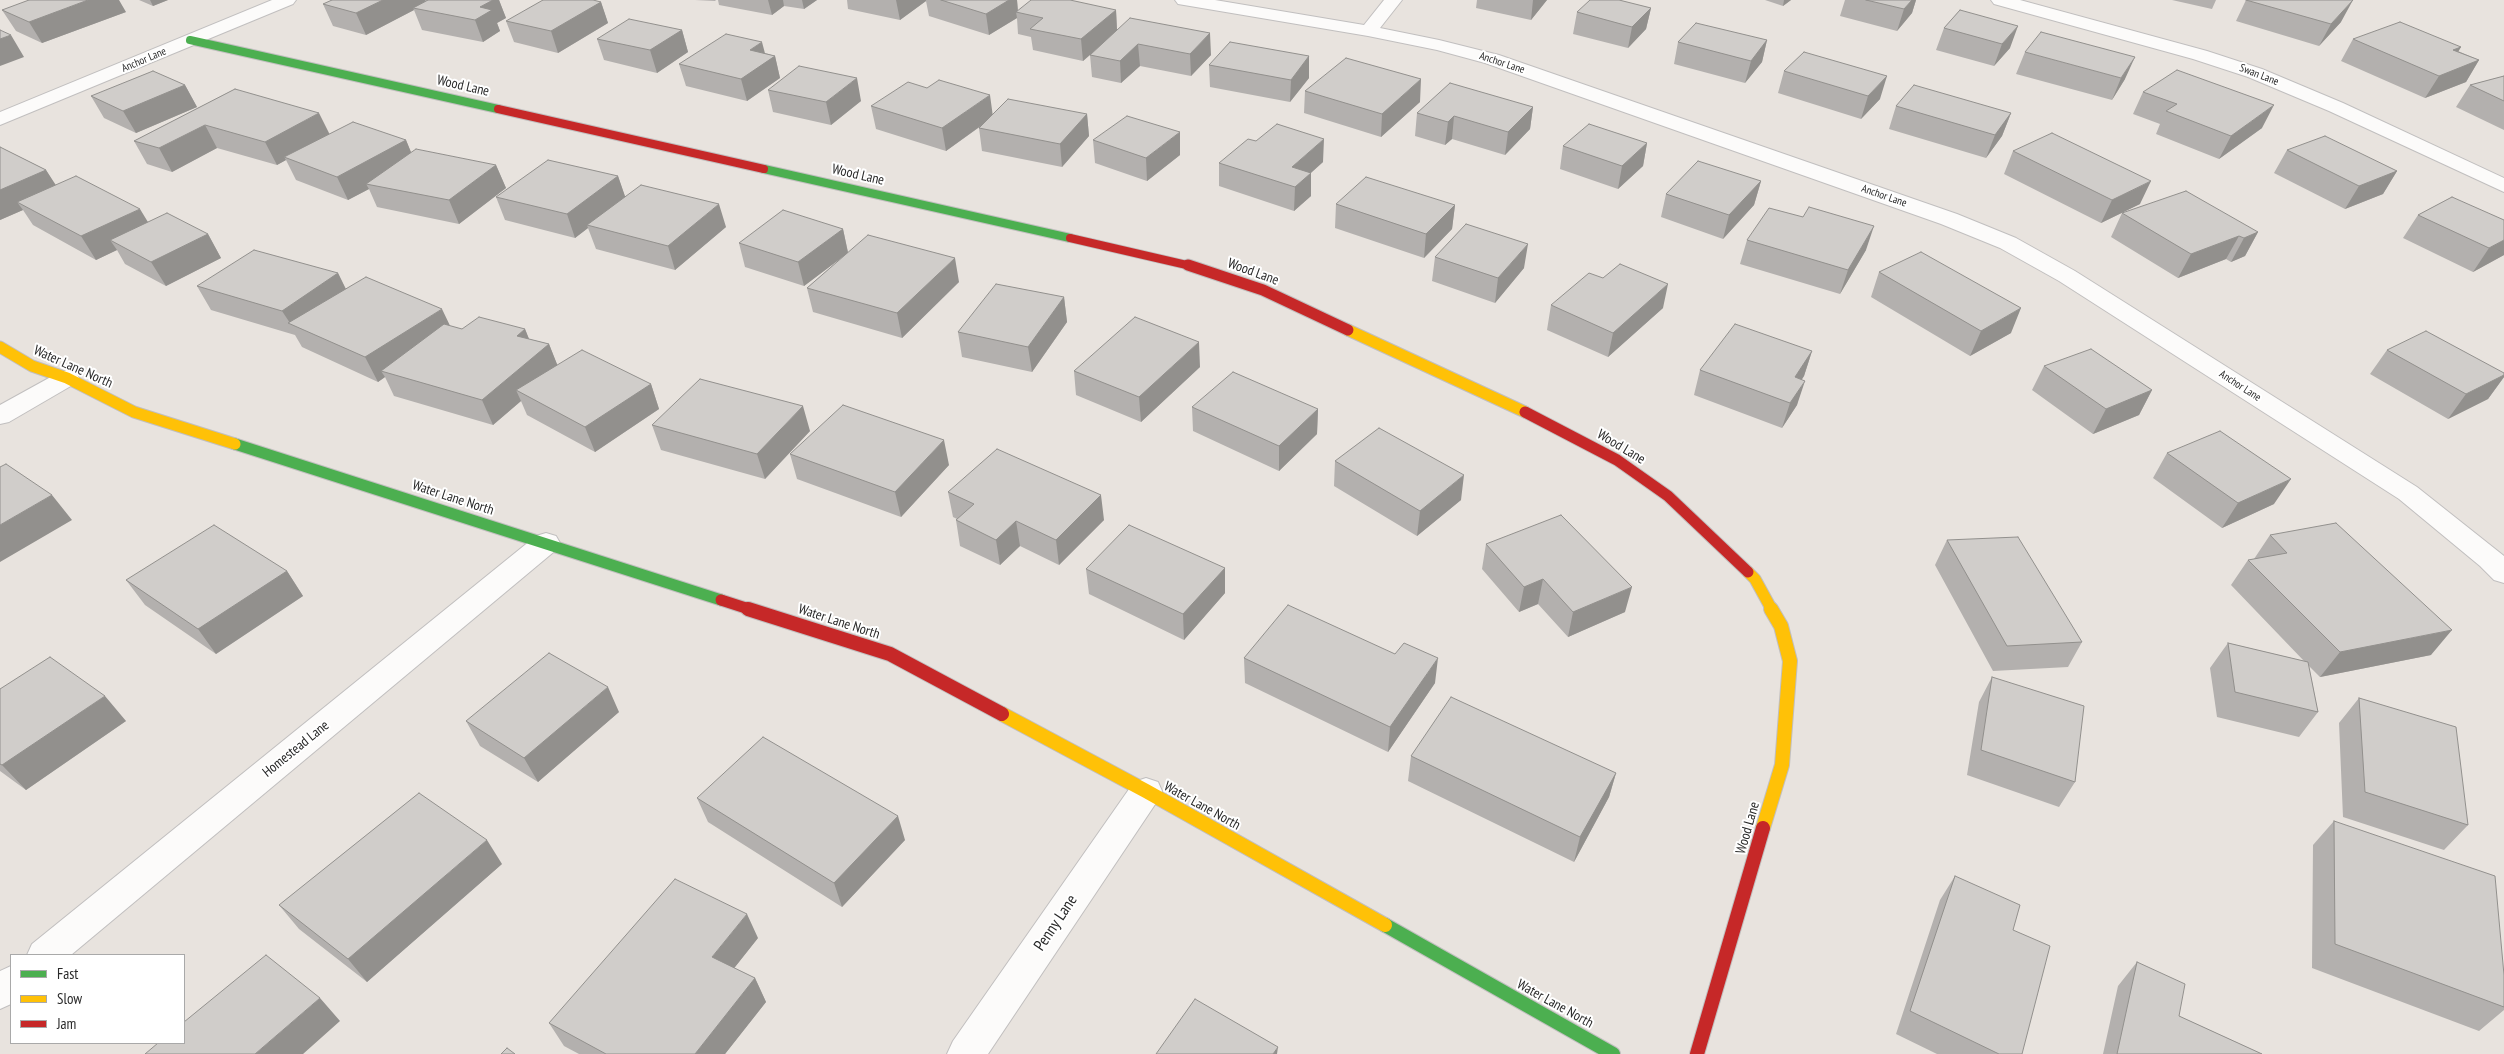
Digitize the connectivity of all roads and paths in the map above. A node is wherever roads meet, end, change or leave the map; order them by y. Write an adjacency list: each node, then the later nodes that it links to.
1 (287, 0): 6 (street, Anchor Lane)
2 (1184, 0): 5 (street, Anchor Lane)
3 (1394, 0): 5 (street)
4 (2000, 0): 8 (street, Swan Lane)
5 (1368, 31): 13 (street, Anchor Lane)
6 (190, 40): 7 (street, Anchor Lane); 20 (street, Wood Lane)
7 (0, 119)
8 (2504, 186)
9 (0, 348): 10 (street, Water Lane North)
10 (66, 378): 11 (street); 12 (street, Water Lane North)
11 (0, 416)
12 (546, 543): 14 (street, Water Lane North); 15 (street, Homestead Lane)
13 (2504, 573)
14 (1146, 792): 18 (street, Penny Lane); 19 (street, Water Lane North)
15 (46, 954)
16 (10, 984): 17 (street)
17 (0, 992)
18 (966, 1054)
19 (1613, 1054)
20 (1698, 1054)

